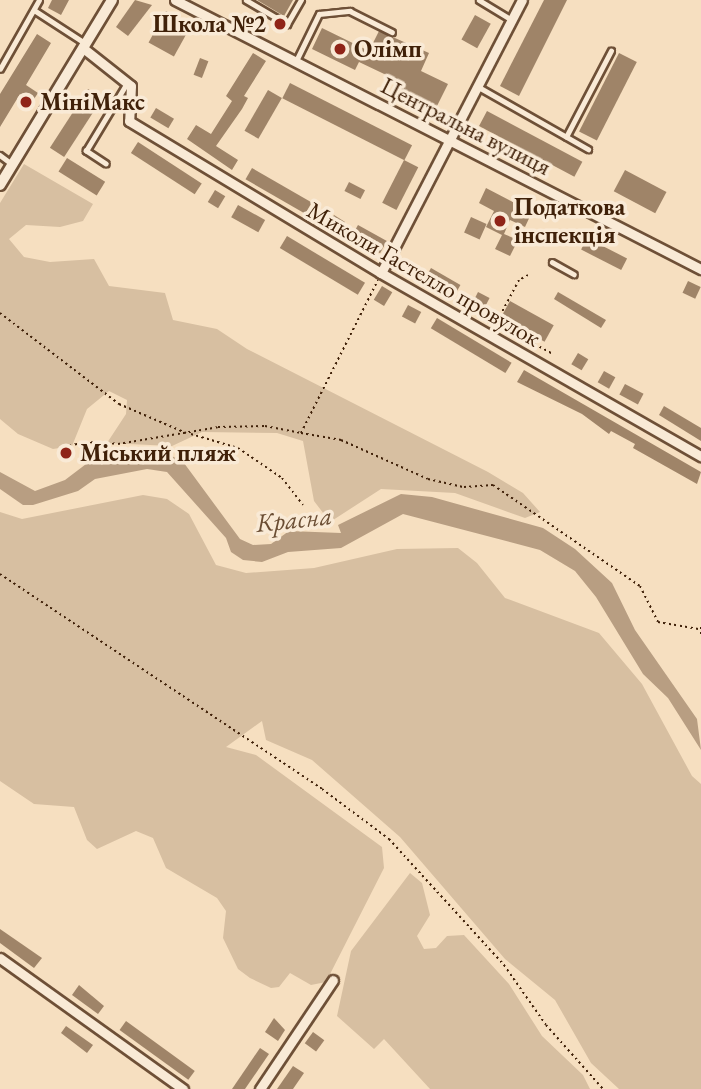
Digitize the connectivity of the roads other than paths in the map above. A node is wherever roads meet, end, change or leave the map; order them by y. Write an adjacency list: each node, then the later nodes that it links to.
1 (39, 0): 8 (lane)
2 (112, 0): 11 (street)
3 (175, 0): 13 (street, Центральна вулиця)
4 (246, 0): 5 (lane)
5 (301, 0)
6 (479, 0): 9 (lane)
7 (522, 0): 9 (street)
8 (34, 10): 11 (lane); 14 (lane)
9 (512, 19): 16 (street)
10 (392, 32): 13 (lane)
11 (84, 46): 15 (street); 21 (street)
12 (611, 51): 17 (lane)
13 (296, 61): 18 (street, Центральна вулиця)
14 (0, 69)
15 (127, 82): 22 (lane); 26 (street, Миколи Гастелло провулок)
16 (477, 86): 17 (lane); 18 (street)
17 (566, 137): 19 (lane)
18 (448, 139): 25 (street, Центральна вулиця); 26 (street)
19 (588, 149)
20 (0, 155): 21 (lane)
21 (13, 164): 23 (street)
22 (106, 164)
23 (0, 185)
24 (552, 262): 27 (lane)
25 (701, 269)
26 (381, 273): 28 (street, Миколи Гастелло провулок)
27 (574, 274)
28 (701, 456)
29 (0, 958): 31 (street)
30 (333, 980): 32 (street)
31 (183, 1089)
32 (260, 1089)

